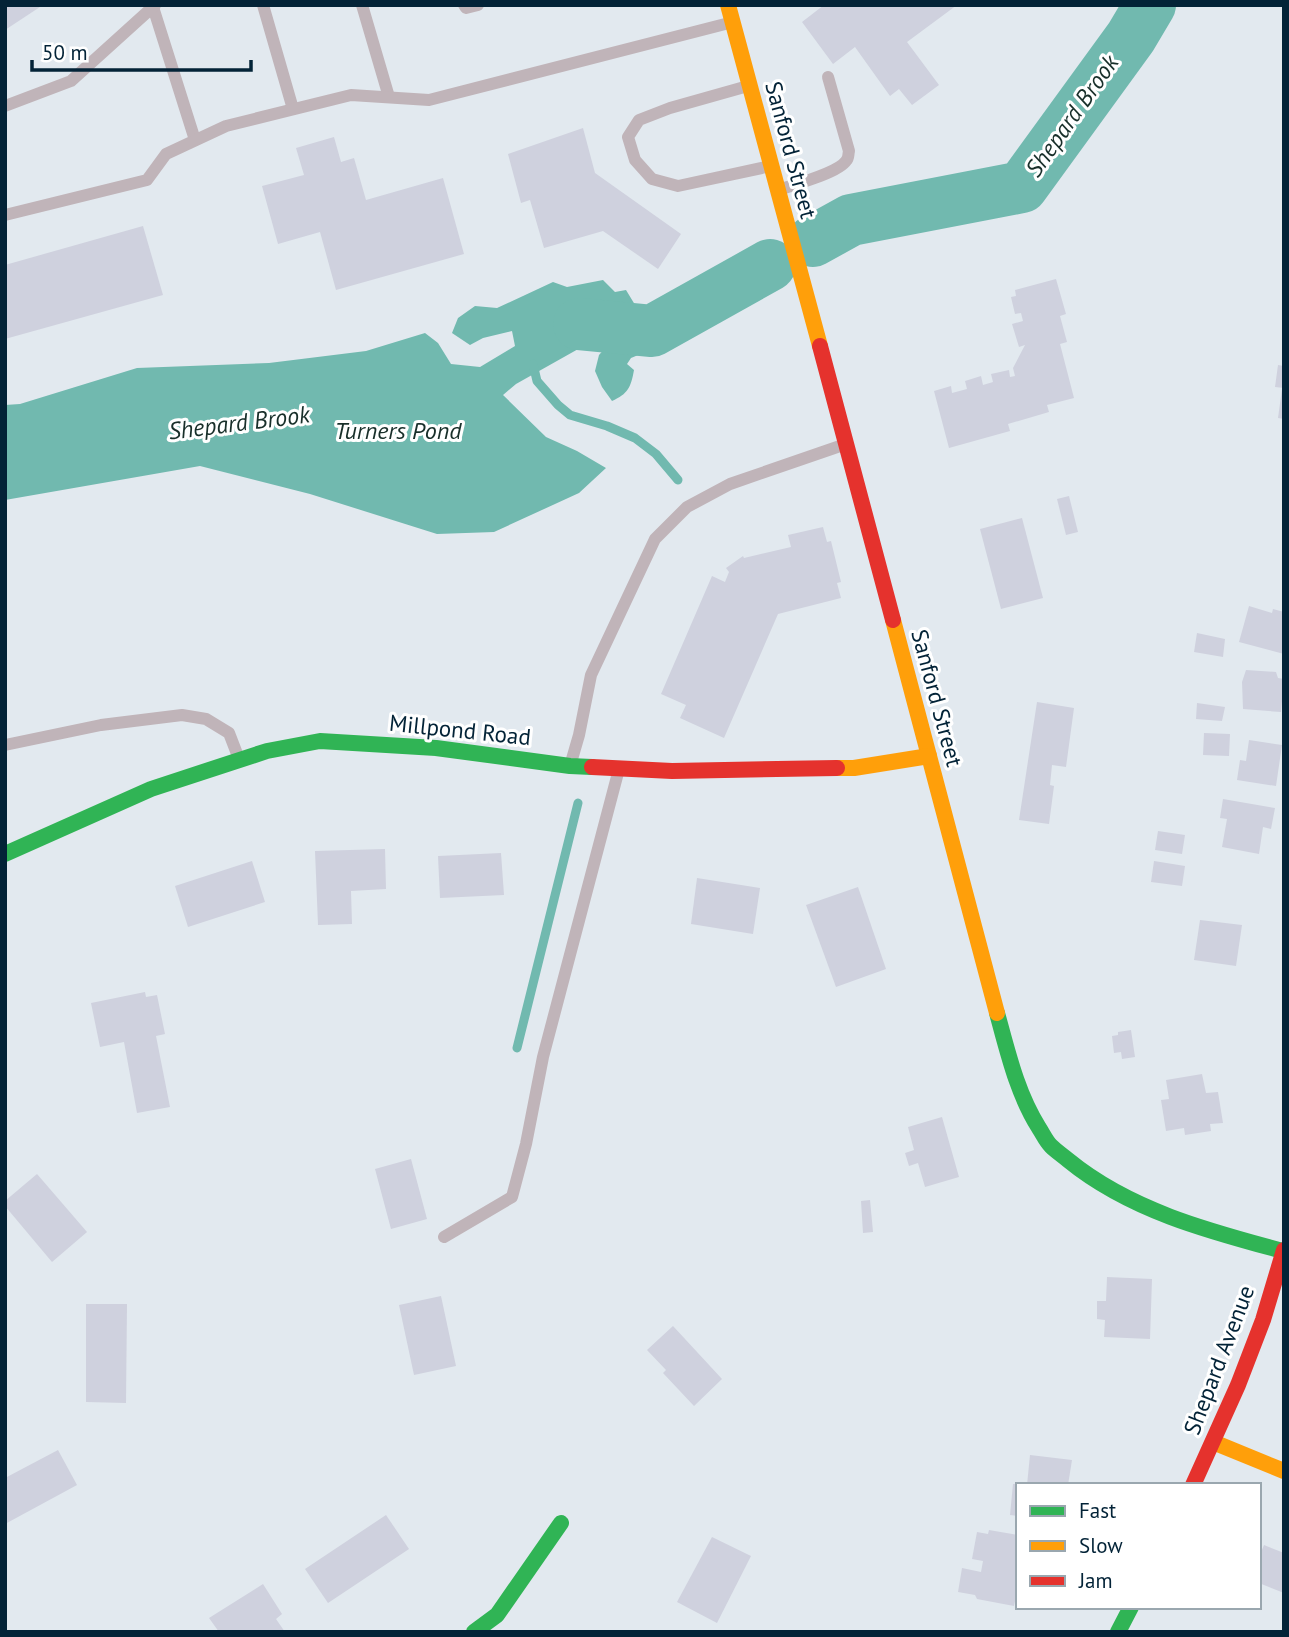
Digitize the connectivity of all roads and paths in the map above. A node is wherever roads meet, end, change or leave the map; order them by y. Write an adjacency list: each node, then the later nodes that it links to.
1 (263, 5): 12 (lane)
2 (362, 5): 10 (lane)
3 (464, 5): 4 (lane)
4 (478, 5)
5 (728, 5): 7 (street, Sanford Street)
6 (154, 6): 11 (lane); 13 (lane)
7 (733, 22): 9 (street, Sanford Street); 10 (lane)
8 (828, 77): 15 (lane)
9 (750, 85): 14 (street, Sanford Street); 14 (lane)
10 (389, 97): 12 (lane)
11 (5, 106)
12 (293, 109): 13 (lane)
13 (195, 140): 16 (lane)
14 (771, 166): 15 (street, Sanford Street)
15 (778, 190): 17 (street, Sanford Street)
16 (5, 215)
17 (846, 444): 19 (street, Sanford Street); 21 (lane)
18 (5, 744): 20 (lane)
19 (929, 756): 22 (street, Millpond Road); 25 (street, Sanford Street)
20 (239, 759): 21 (street, Millpond Road); 23 (street, Millpond Road)
21 (570, 766): 22 (street, Millpond Road)
22 (619, 768): 24 (lane)
23 (5, 854)
24 (444, 1237)
25 (1284, 1251): 26 (street, Shepard Avenue)
26 (1213, 1442): 27 (street); 28 (street, Shepard Avenue)
27 (1284, 1471)
28 (1194, 1483)
29 (561, 1523): 31 (street)
30 (1130, 1609): 32 (street)
31 (474, 1632)
32 (1118, 1632)

